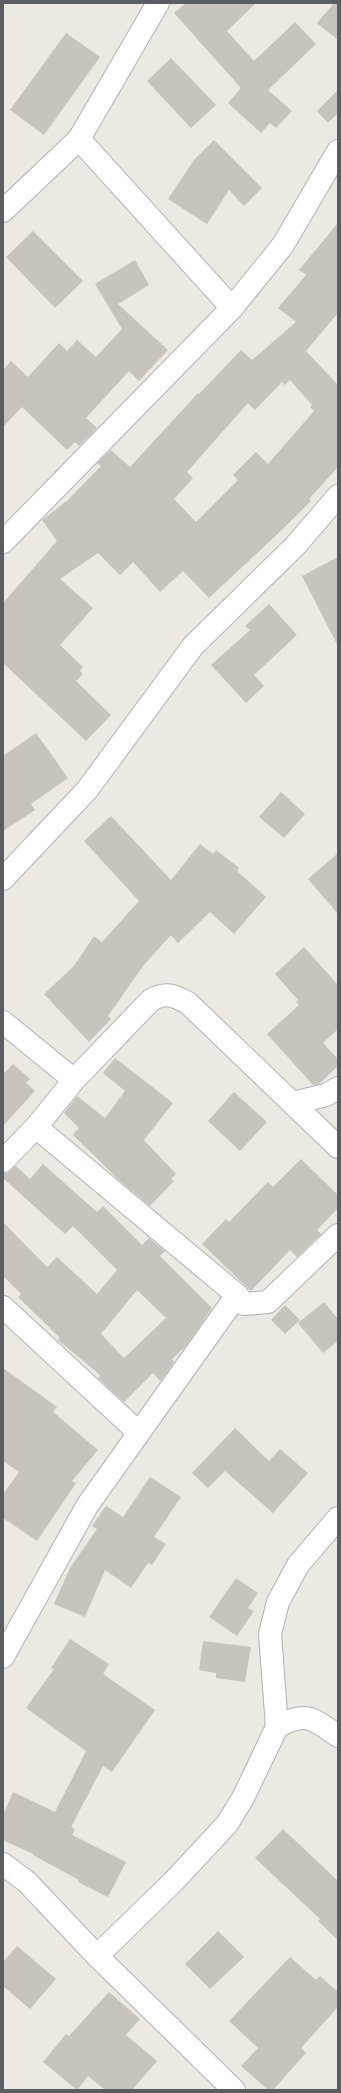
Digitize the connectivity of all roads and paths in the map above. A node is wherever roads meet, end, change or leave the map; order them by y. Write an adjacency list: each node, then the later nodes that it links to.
1 (158, 3): 2 (street)
2 (79, 139): 4 (street); 5 (street)
3 (338, 151): 5 (street)
4 (3, 211)
5 (232, 308): 7 (street)
6 (338, 496): 8 (street)
7 (3, 542)
8 (3, 879)
9 (3, 1022): 10 (street)
10 (74, 1080): 12 (street); 13 (street)
11 (338, 1088): 12 (street)
12 (293, 1103): 14 (street)
13 (36, 1127): 15 (street); 17 (street)
14 (338, 1147)
15 (3, 1161)
16 (338, 1235): 17 (street)
17 (237, 1295): 19 (street)
18 (3, 1306): 19 (street)
19 (138, 1432): 21 (street)
20 (338, 1518): 22 (street)
21 (3, 1657)
22 (277, 1727): 23 (street); 25 (street)
23 (338, 1736)
24 (3, 1864): 25 (street)
25 (97, 1956): 26 (street)
26 (234, 2090)

